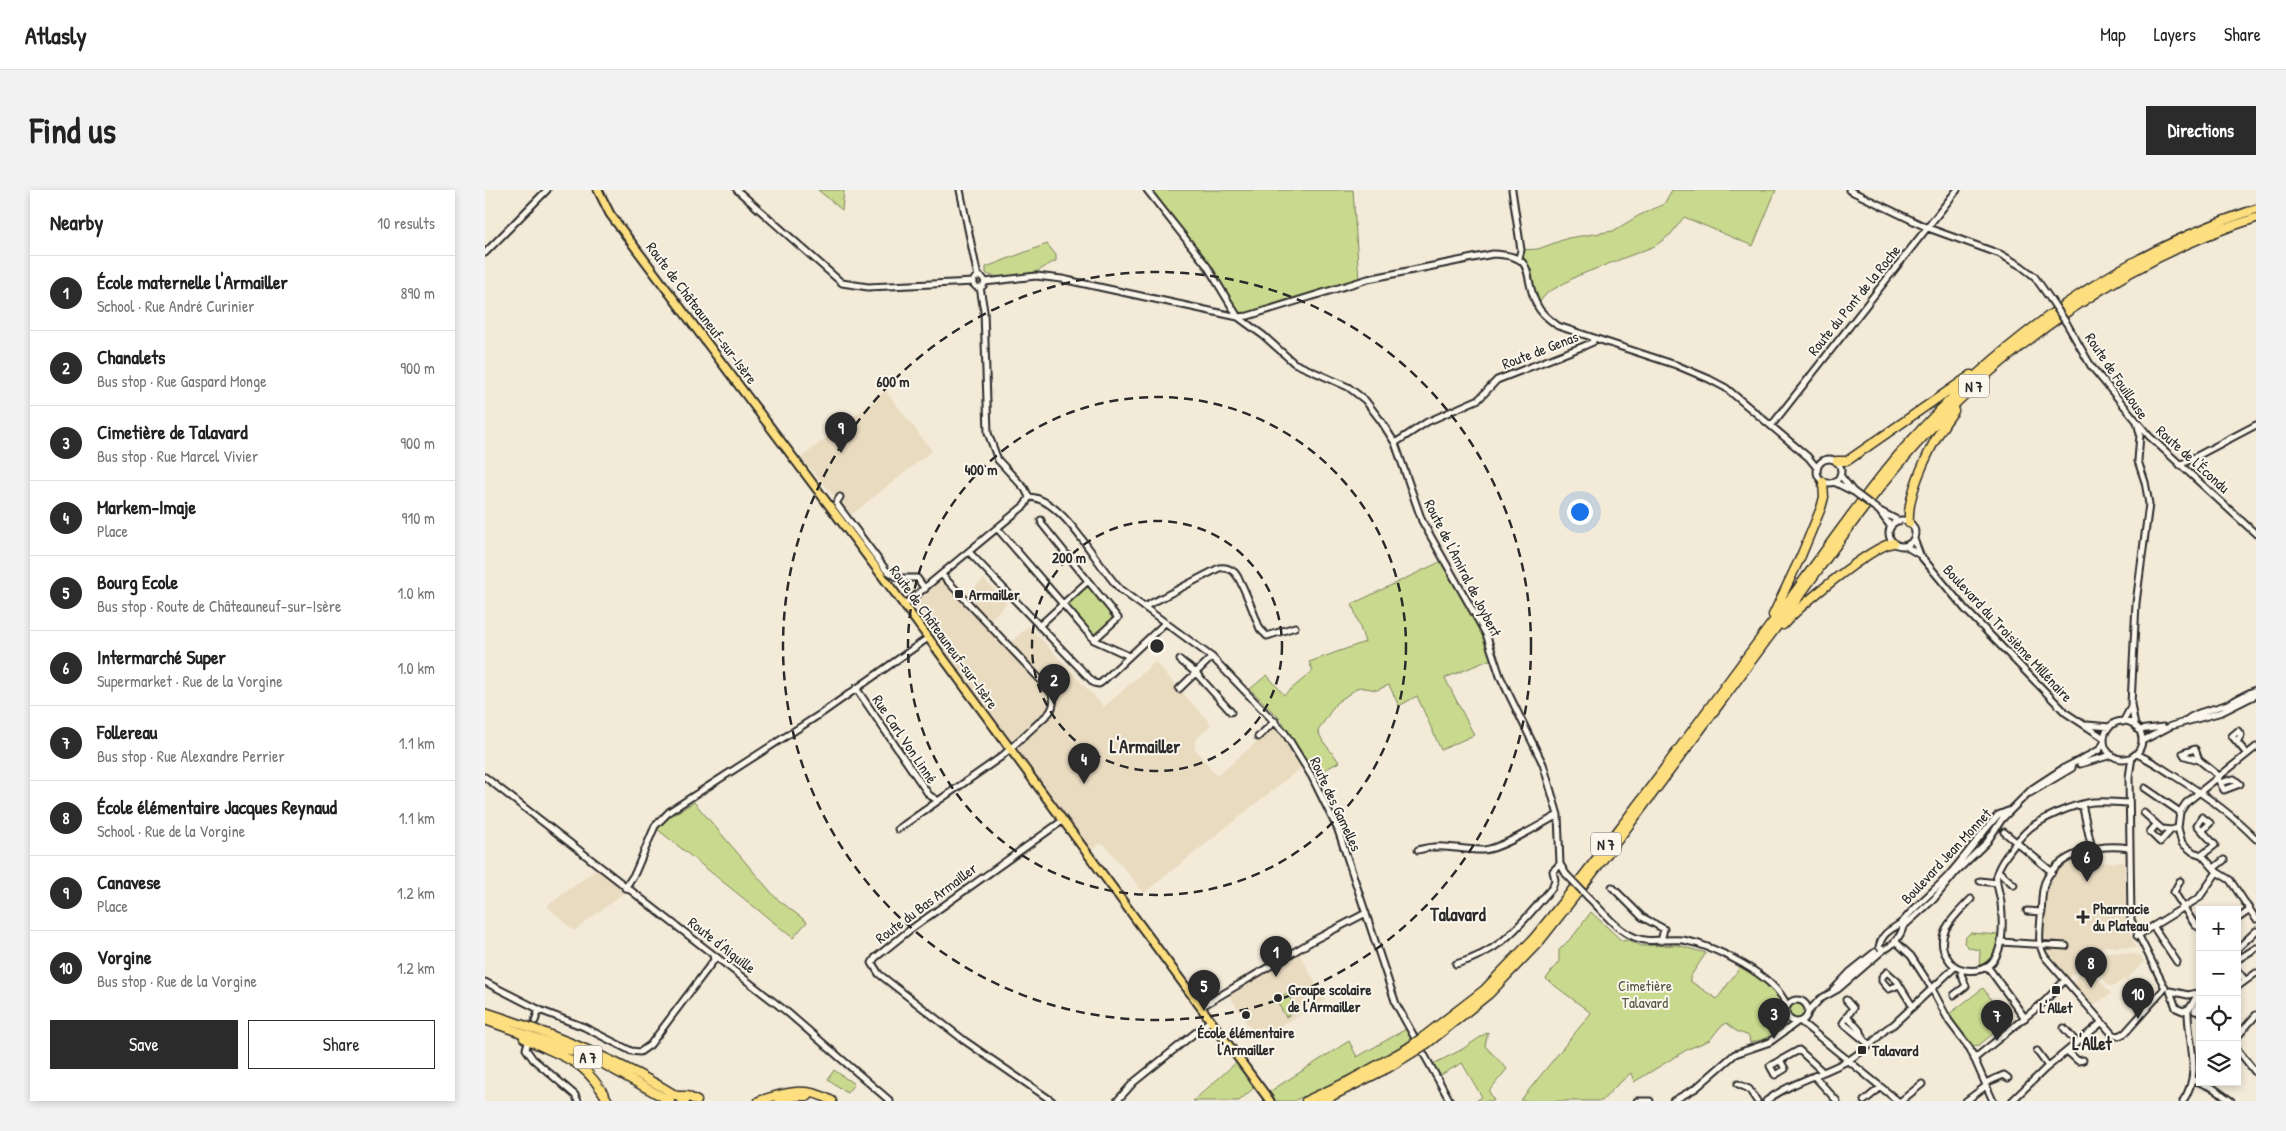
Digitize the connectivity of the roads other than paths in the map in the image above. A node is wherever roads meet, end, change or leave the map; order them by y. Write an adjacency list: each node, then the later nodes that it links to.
1 (547, 190): 12 (street)
2 (598, 190): 53 (main road, Route de Châteauneuf-sur-Isère)
3 (737, 190): 15 (street)
4 (960, 190): 14 (street)
5 (1147, 190): 18 (street, Route de l'Amiral de Joybert)
6 (1512, 190): 13 (street)
7 (1849, 190): 11 (street, Route de Fouillouse)
8 (1957, 190): 11 (street, Route du Pont de la Roche)
9 (2256, 208): 20 (highway, N 7)
10 (2256, 218): 21 (highway, N 7)
11 (1928, 228): 22 (street, Route de Fouillouse, bridge); 24 (street, Route du Pont de la Roche)
12 (485, 253)
13 (1519, 258): 18 (street); 19 (street)
14 (978, 276): 15 (street); 16 (street)
15 (974, 282): 17 (street)
16 (985, 282): 17 (street); 18 (street)
17 (981, 287): 36 (street)
18 (1238, 317): 25 (street, Route de l'Amiral de Joybert)
19 (1592, 340): 24 (street, Route de Genas); 25 (street, Route de Genas)
20 (1990, 363): 28 (highway); 58 (highway, N 7)
21 (1971, 388): 40 (highway); 61 (highway, N 7)
22 (2137, 422): 29 (street, Route de l'Écondu); 70 (street, Route de Fouillouse)
23 (2256, 425): 29 (street)
24 (1771, 426): 26 (street)
25 (1395, 443): 103 (street, Route de l'Amiral de Joybert)
26 (1808, 457): 27 (street); 30 (street)
27 (1822, 461): 28 (street); 30 (street)
28 (1837, 462): 31 (street)
29 (2180, 465): 43 (street, Route de l'Écondu)
30 (1817, 468): 32 (street)
31 (1840, 475): 33 (street); 34 (street)
32 (1823, 482): 33 (street); 58 (highway)
33 (1834, 482): 34 (street)
34 (1853, 491): 37 (street, bridge)
35 (840, 497): 51 (street)
36 (1029, 497): 42 (street); 54 (street, Route des Gamelles)
37 (1879, 511): 39 (street); 41 (street)
38 (1041, 520): 50 (street)
39 (1900, 521): 40 (street); 41 (street)
40 (1909, 523): 44 (street)
41 (1891, 527): 45 (street)
42 (997, 528): 47 (street); 52 (street)
43 (2256, 534)
44 (1914, 539): 46 (street); 48 (street, Boulevard du Troisième Millénaire)
45 (1893, 543): 46 (street); 61 (highway)
46 (1905, 546): 48 (street, Boulevard du Troisième Millénaire)
47 (969, 552): 49 (street); 56 (street)
48 (1920, 555): 75 (street, Boulevard du Troisième Millénaire)
49 (943, 575): 51 (street); 84 (street)
50 (1088, 581): 52 (street); 60 (street)
51 (925, 589): 53 (street)
52 (1063, 604): 56 (street); 60 (street)
53 (904, 605): 59 (main road, Route de Châteauneuf-sur-Isère)
54 (1144, 607): 55 (street, Route des Gamelles); 57 (street)
55 (1165, 623): 62 (street); 63 (street, Route des Gamelles)
56 (1039, 626): 62 (street)
57 (1295, 627)
58 (1766, 630): 203 (highway, N 7)
59 (928, 638): 66 (street); 84 (main road, Route de Châteauneuf-sur-Isère)
60 (1094, 640): 62 (street)
61 (1765, 642): 203 (highway, N 7)
62 (1129, 656)
63 (1212, 658): 65 (street); 72 (street, Route des Gamelles)
64 (1180, 660): 65 (street)
65 (1196, 673): 67 (street); 71 (street)
66 (855, 688): 98 (street, Rue Carl Von Linné); 127 (street)
67 (1179, 689)
68 (2256, 690): 73 (street)
69 (2256, 696): 73 (street)
70 (2131, 704): 74 (street, Route de Fouillouse); 78 (street, Route de Fouillouse)
71 (1231, 712)
72 (1275, 721): 79 (street); 133 (street, Route des Gamelles)
73 (2185, 721): 76 (street)
74 (2123, 722): 77 (street); 78 (street)
75 (2082, 724): 77 (street); 80 (street, Boulevard du Troisième Millénaire)
76 (2171, 726): 78 (street); 82 (street)
77 (2110, 727): 80 (street)
78 (2137, 728): 82 (street)
79 (1257, 737)
80 (2104, 741): 86 (street); 97 (street, Boulevard Jean Monnet)
81 (2237, 742): 85 (street)
82 (2141, 744): 87 (street); 88 (street)
83 (2255, 748): 85 (street)
84 (1009, 749): 98 (street); 104 (main road, Route de Châteauneuf-sur-Isère)
85 (2247, 754): 91 (street)
86 (2112, 756): 89 (street); 97 (street, Boulevard Jean Monnet)
87 (2134, 756): 88 (street); 89 (street); 93 (street)
88 (2147, 758): 96 (street)
89 (2120, 759): 93 (street)
90 (2199, 760): 91 (street)
91 (2218, 776): 94 (street); 96 (street)
92 (485, 777): 127 (street, Route d'Aiguille)
93 (2129, 777): 99 (street)
94 (2221, 783)
95 (2145, 788): 102 (street)
96 (2199, 792): 102 (street); 111 (street)
97 (2028, 794): 137 (street, Boulevard Jean Monnet)
98 (937, 800): 107 (street)
99 (2129, 803): 100 (street); 113 (street)
100 (2082, 804): 112 (street); 114 (street)
101 (2144, 812): 105 (street)
102 (2180, 812): 106 (street)
103 (1558, 815): 115 (street); 118 (street, Route de l'Amiral de Joybert)
104 (1062, 821): 180 (main road, Route de Châteauneuf-sur-Isère); 237 (street, Route du Bas Armailler)
105 (2155, 825): 108 (street); 108 (street)
106 (2178, 828): 108 (street); 116 (street)
107 (898, 829)
108 (2171, 830)
109 (2203, 830): 116 (street)
110 (2004, 832): 112 (street)
111 (2256, 839)
112 (2017, 843): 120 (street); 121 (street)
113 (2129, 848): 114 (street); 140 (street)
114 (2091, 849): 121 (street)
115 (1418, 850)
116 (2203, 855): 119 (street)
117 (2224, 860): 119 (street)
118 (1560, 864): 141 (street, Route de l'Amiral de Joybert, bridge); 152 (street)
119 (2215, 870): 129 (street); 130 (street)
120 (1998, 871): 124 (street); 125 (street)
121 (2052, 872): 132 (street)
122 (1980, 881): 124 (street)
123 (2181, 881): 129 (street)
124 (1997, 883): 143 (street)
125 (2014, 885)
126 (1613, 887): 141 (street)
127 (625, 888): 149 (street, Route d'Aiguille)
128 (1971, 900): 153 (street)
129 (2184, 908): 136 (street); 138 (street)
130 (2250, 910): 134 (street); 135 (street)
131 (2027, 911): 132 (street)
132 (2042, 912): 144 (street)
133 (1366, 913): 180 (street); 242 (street, Route des Gamelles)
134 (2241, 916)
135 (2256, 919)
136 (2196, 923)
137 (1902, 926): 142 (street, Boulevard Jean Monnet); 147 (street, Boulevard Jean Monnet)
138 (2153, 926): 140 (street); 151 (street)
139 (2256, 931): 145 (street)
140 (2137, 936): 163 (street)
141 (1661, 941): 171 (street)
142 (1895, 941): 147 (street, Boulevard Jean Monnet); 164 (street)
143 (2001, 942): 144 (street); 154 (street)
144 (2039, 944): 146 (street); 158 (street)
145 (2241, 945)
146 (2066, 946)
147 (1881, 948): 173 (street, Boulevard Jean Monnet)
148 (2256, 948): 150 (street)
149 (713, 954): 183 (street); 236 (street, Route d'Aiguille)
150 (2241, 957)
151 (2177, 962)
152 (1456, 964)
153 (1955, 966): 155 (street); 164 (street)
154 (1987, 966): 155 (street); 191 (street)
155 (1962, 969): 169 (street)
156 (2256, 973): 159 (street)
157 (2241, 975): 159 (street)
158 (2065, 980): 191 (street); 197 (street)
159 (2245, 980): 161 (street)
160 (485, 982): 183 (street)
161 (2241, 984)
162 (1899, 985): 181 (street)
163 (2165, 988): 165 (street); 185 (street)
164 (1932, 989): 181 (street); 211 (street)
165 (2171, 991): 168 (street); 175 (street)
166 (2134, 992): 185 (street)
167 (2196, 992): 170 (street)
168 (2179, 994): 170 (street); 175 (street)
169 (1954, 995)
170 (2188, 995): 178 (street)
171 (1783, 996): 176 (street); 179 (street)
172 (2196, 996): 178 (street)
173 (1820, 999): 177 (street, Boulevard Jean Monnet); 184 (street, Boulevard Jean Monnet)
174 (1846, 1000): 206 (street)
175 (2174, 1000): 186 (street)
176 (1793, 1001): 177 (street); 179 (street)
177 (1804, 1002): 184 (street)
178 (2191, 1003): 182 (street)
179 (1787, 1006): 190 (street)
180 (1201, 1007): 193 (main road, Route de Châteauneuf-sur-Isère)
181 (1913, 1008): 206 (street)
182 (2188, 1009): 186 (street); 196 (street)
183 (539, 1010): 194 (street)
184 (1809, 1010): 189 (street)
185 (2144, 1011): 197 (street)
186 (2181, 1011): 196 (street)
187 (485, 1012): 226 (highway, A 7)
188 (2256, 1015): 201 (street)
189 (1807, 1017): 195 (street); 200 (street)
190 (1788, 1018): 195 (street); 202 (street)
191 (2025, 1018): 211 (street)
192 (485, 1020): 198 (highway, A 7)
193 (1211, 1020): 238 (street); 239 (main road, Route de Châteauneuf-sur-Isère)
194 (535, 1021)
195 (1798, 1022): 200 (street); 202 (street)
196 (2188, 1022): 220 (street)
197 (2101, 1023): 204 (street)
198 (500, 1025): 226 (highway, A 7); 228 (highway)
199 (2064, 1028): 204 (street)
200 (1815, 1031): 213 (street)
201 (2241, 1033)
202 (1781, 1034): 245 (street)
203 (1426, 1040): 207 (highway, N 7, bridge)
204 (2077, 1043): 209 (street)
205 (527, 1045): 227 (street)
206 (1869, 1045): 213 (street)
207 (1410, 1051): 240 (highway, N 7); 241 (highway, N 7)
208 (2037, 1051): 215 (street)
209 (2067, 1051): 214 (street); 215 (street)
210 (2241, 1054): 217 (street)
211 (1974, 1059): 223 (street)
212 (1781, 1060): 216 (street)
213 (1847, 1060): 216 (street); 224 (street)
214 (2083, 1060)
215 (2048, 1066): 253 (street)
216 (1823, 1072): 218 (street)
217 (2256, 1073)
218 (1814, 1076): 247 (street); 248 (street)
219 (2008, 1078): 223 (street)
220 (2192, 1079): 254 (street); 255 (street)
221 (1738, 1084): 246 (street)
222 (1922, 1084): 250 (street)
223 (1985, 1085): 251 (street); 252 (street)
224 (1881, 1087): 249 (street); 250 (street)
225 (811, 1093): 231 (highway); 232 (highway); 235 (highway)
226 (674, 1099): 229 (highway, A 7); 230 (highway)
227 (579, 1101)
228 (608, 1101)
229 (685, 1101)
230 (697, 1101)
231 (759, 1101)
232 (773, 1101)
233 (779, 1101): 234 (highway)
234 (824, 1101)
235 (832, 1101)
236 (890, 1101)
237 (1052, 1101)
238 (1117, 1101)
239 (1270, 1101)
240 (1306, 1101)
241 (1322, 1101)
242 (1450, 1101)
243 (1637, 1101): 244 (street)
244 (1650, 1101)
245 (1673, 1101)
246 (1757, 1101)
247 (1766, 1101)
248 (1837, 1101)
249 (1863, 1101)
250 (1900, 1101)
251 (1966, 1101)
252 (1993, 1101)
253 (2012, 1101)
254 (2183, 1101)
255 (2231, 1101)

